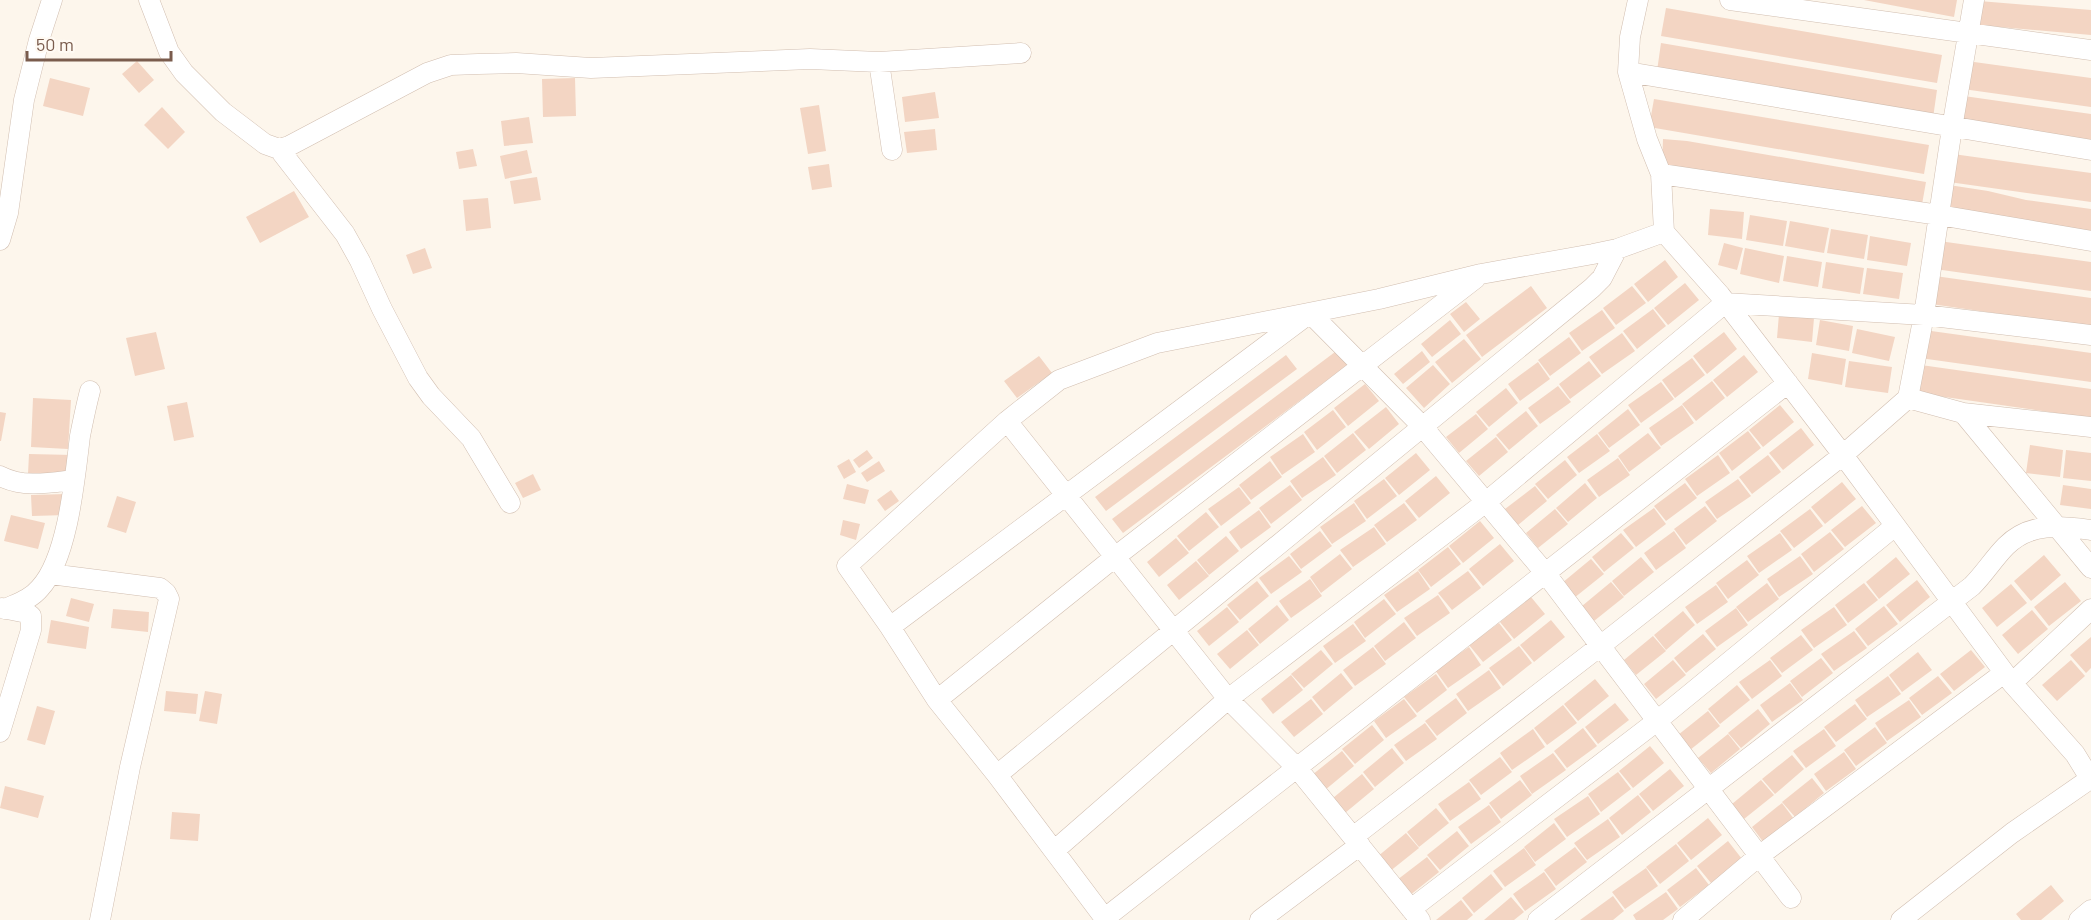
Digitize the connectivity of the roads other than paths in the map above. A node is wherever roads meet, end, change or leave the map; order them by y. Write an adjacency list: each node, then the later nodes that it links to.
1 (52, 0): 16 (street)
2 (149, 0): 12 (street)
3 (1638, 0): 10 (street)
4 (1730, 0): 6 (street)
5 (1974, 0): 6 (street)
6 (1968, 32): 7 (street); 11 (street)
7 (2091, 50)
8 (1021, 53): 9 (street)
9 (879, 62): 12 (street); 13 (street)
10 (1628, 72): 11 (street); 15 (street)
11 (1952, 128): 14 (street); 17 (street)
12 (279, 149): 40 (street)
13 (892, 150)
14 (2091, 150)
15 (1661, 174): 17 (street); 18 (street)
16 (4, 211): 19 (street)
17 (1939, 215): 20 (street); 25 (street)
18 (1664, 232): 21 (street); 23 (street)
19 (0, 240)
20 (2091, 241)
21 (1617, 249): 22 (street); 33 (street)
22 (1481, 274): 24 (street); 27 (street)
23 (1725, 303): 25 (street); 28 (street); 39 (street)
24 (1310, 313): 27 (street); 32 (street); 38 (street)
25 (1924, 315): 26 (street); 30 (street)
26 (2091, 335)
27 (1362, 366): 33 (street); 44 (street)
28 (1788, 383): 35 (street); 47 (street)
29 (90, 391): 37 (street)
30 (1908, 398): 31 (street); 35 (street)
31 (1963, 413): 34 (street); 42 (street)
32 (1007, 421): 38 (street); 51 (street)
33 (1422, 426): 39 (street); 52 (street)
34 (2091, 427)
35 (1843, 455): 41 (street); 53 (street)
36 (0, 476): 37 (street)
37 (74, 480): 46 (street)
38 (1066, 495): 44 (street); 51 (street)
39 (1486, 502): 47 (street); 55 (street)
40 (510, 503)
41 (1895, 526): 48 (street); 57 (street)
42 (2056, 526): 43 (street); 45 (street); 48 (street)
43 (2091, 530)
44 (1115, 557): 52 (street); 56 (street)
45 (2091, 568)
46 (50, 574): 49 (street); 70 (street)
47 (1546, 574): 53 (street); 59 (street)
48 (1951, 601): 54 (street); 62 (street)
49 (2, 608): 58 (street)
50 (2091, 609): 54 (street)
51 (890, 627): 56 (street)
52 (1173, 630): 55 (street); 60 (street)
53 (1599, 647): 57 (street); 63 (street)
54 (2008, 678): 61 (street); 65 (street)
55 (1228, 699): 59 (street); 64 (street)
56 (937, 700): 60 (street)
57 (1657, 721): 62 (street); 68 (street)
58 (0, 732)
59 (1297, 768): 63 (street); 69 (street)
60 (997, 775): 64 (street)
61 (2091, 779): 74 (street)
62 (1709, 789): 65 (street); 72 (street)
63 (1356, 841): 68 (street); 71 (street)
64 (1055, 850): 69 (street)
65 (1759, 856): 66 (street); 73 (street)
66 (1791, 898)
67 (2091, 910): 75 (street)
68 (1415, 915)
69 (1106, 919)
70 (100, 920)
71 (1260, 920)
72 (1538, 920)
73 (1683, 920)
74 (1901, 920)
75 (2079, 920)

